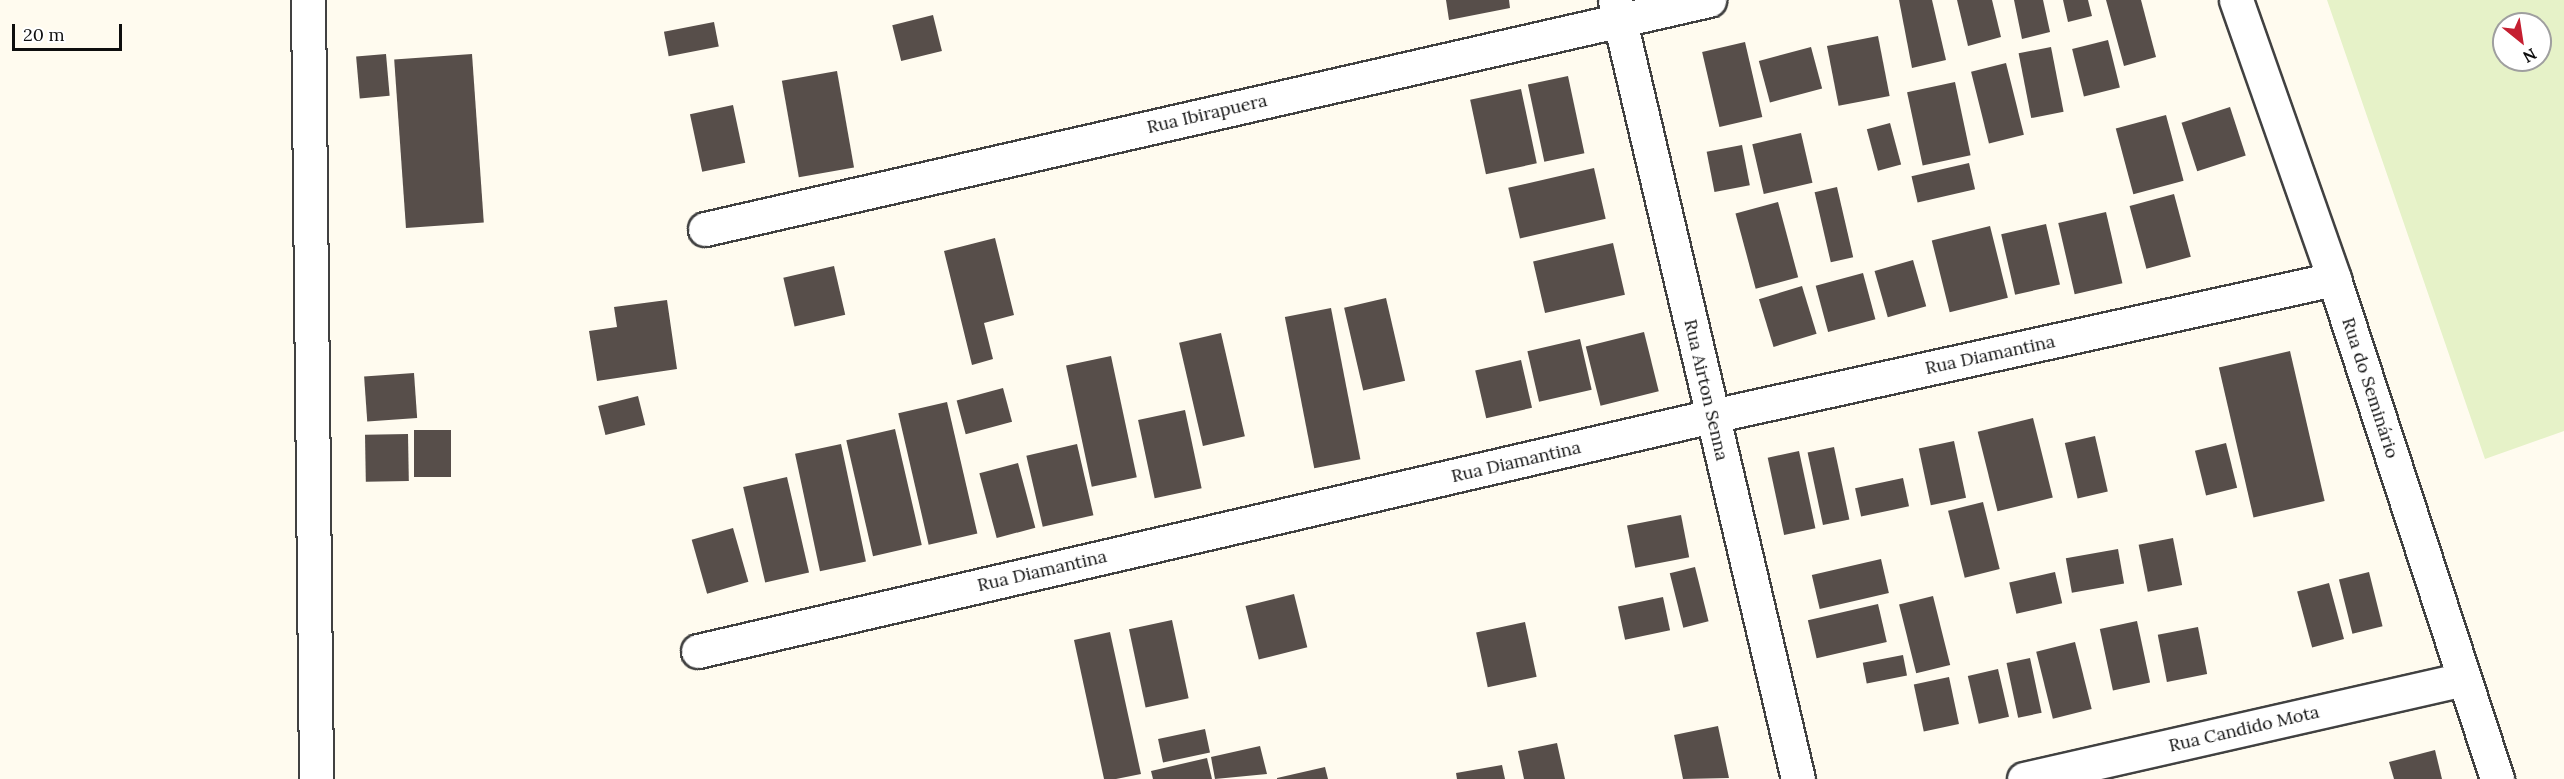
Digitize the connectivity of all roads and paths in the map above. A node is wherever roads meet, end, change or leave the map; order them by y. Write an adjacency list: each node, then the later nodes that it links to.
1 (308, 0): 10 (street)
2 (1709, 0): 4 (street, Rua Ibirapuera)
3 (2236, 0): 6 (street, Rua do Seminário)
4 (1618, 10): 5 (street, Rua Ibirapuera); 7 (street, Rua Airton Senna)
5 (705, 229)
6 (2334, 279): 7 (street, Rua Diamantina); 9 (street, Rua do Seminário)
7 (1712, 416): 8 (street, Rua Diamantina); 11 (street, Rua Airton Senna)
8 (698, 651)
9 (2464, 679): 12 (street, Rua Candido Mota); 13 (street, Rua do Seminário)
10 (316, 779)
11 (1798, 779)
12 (2024, 779)
13 (2497, 779)

